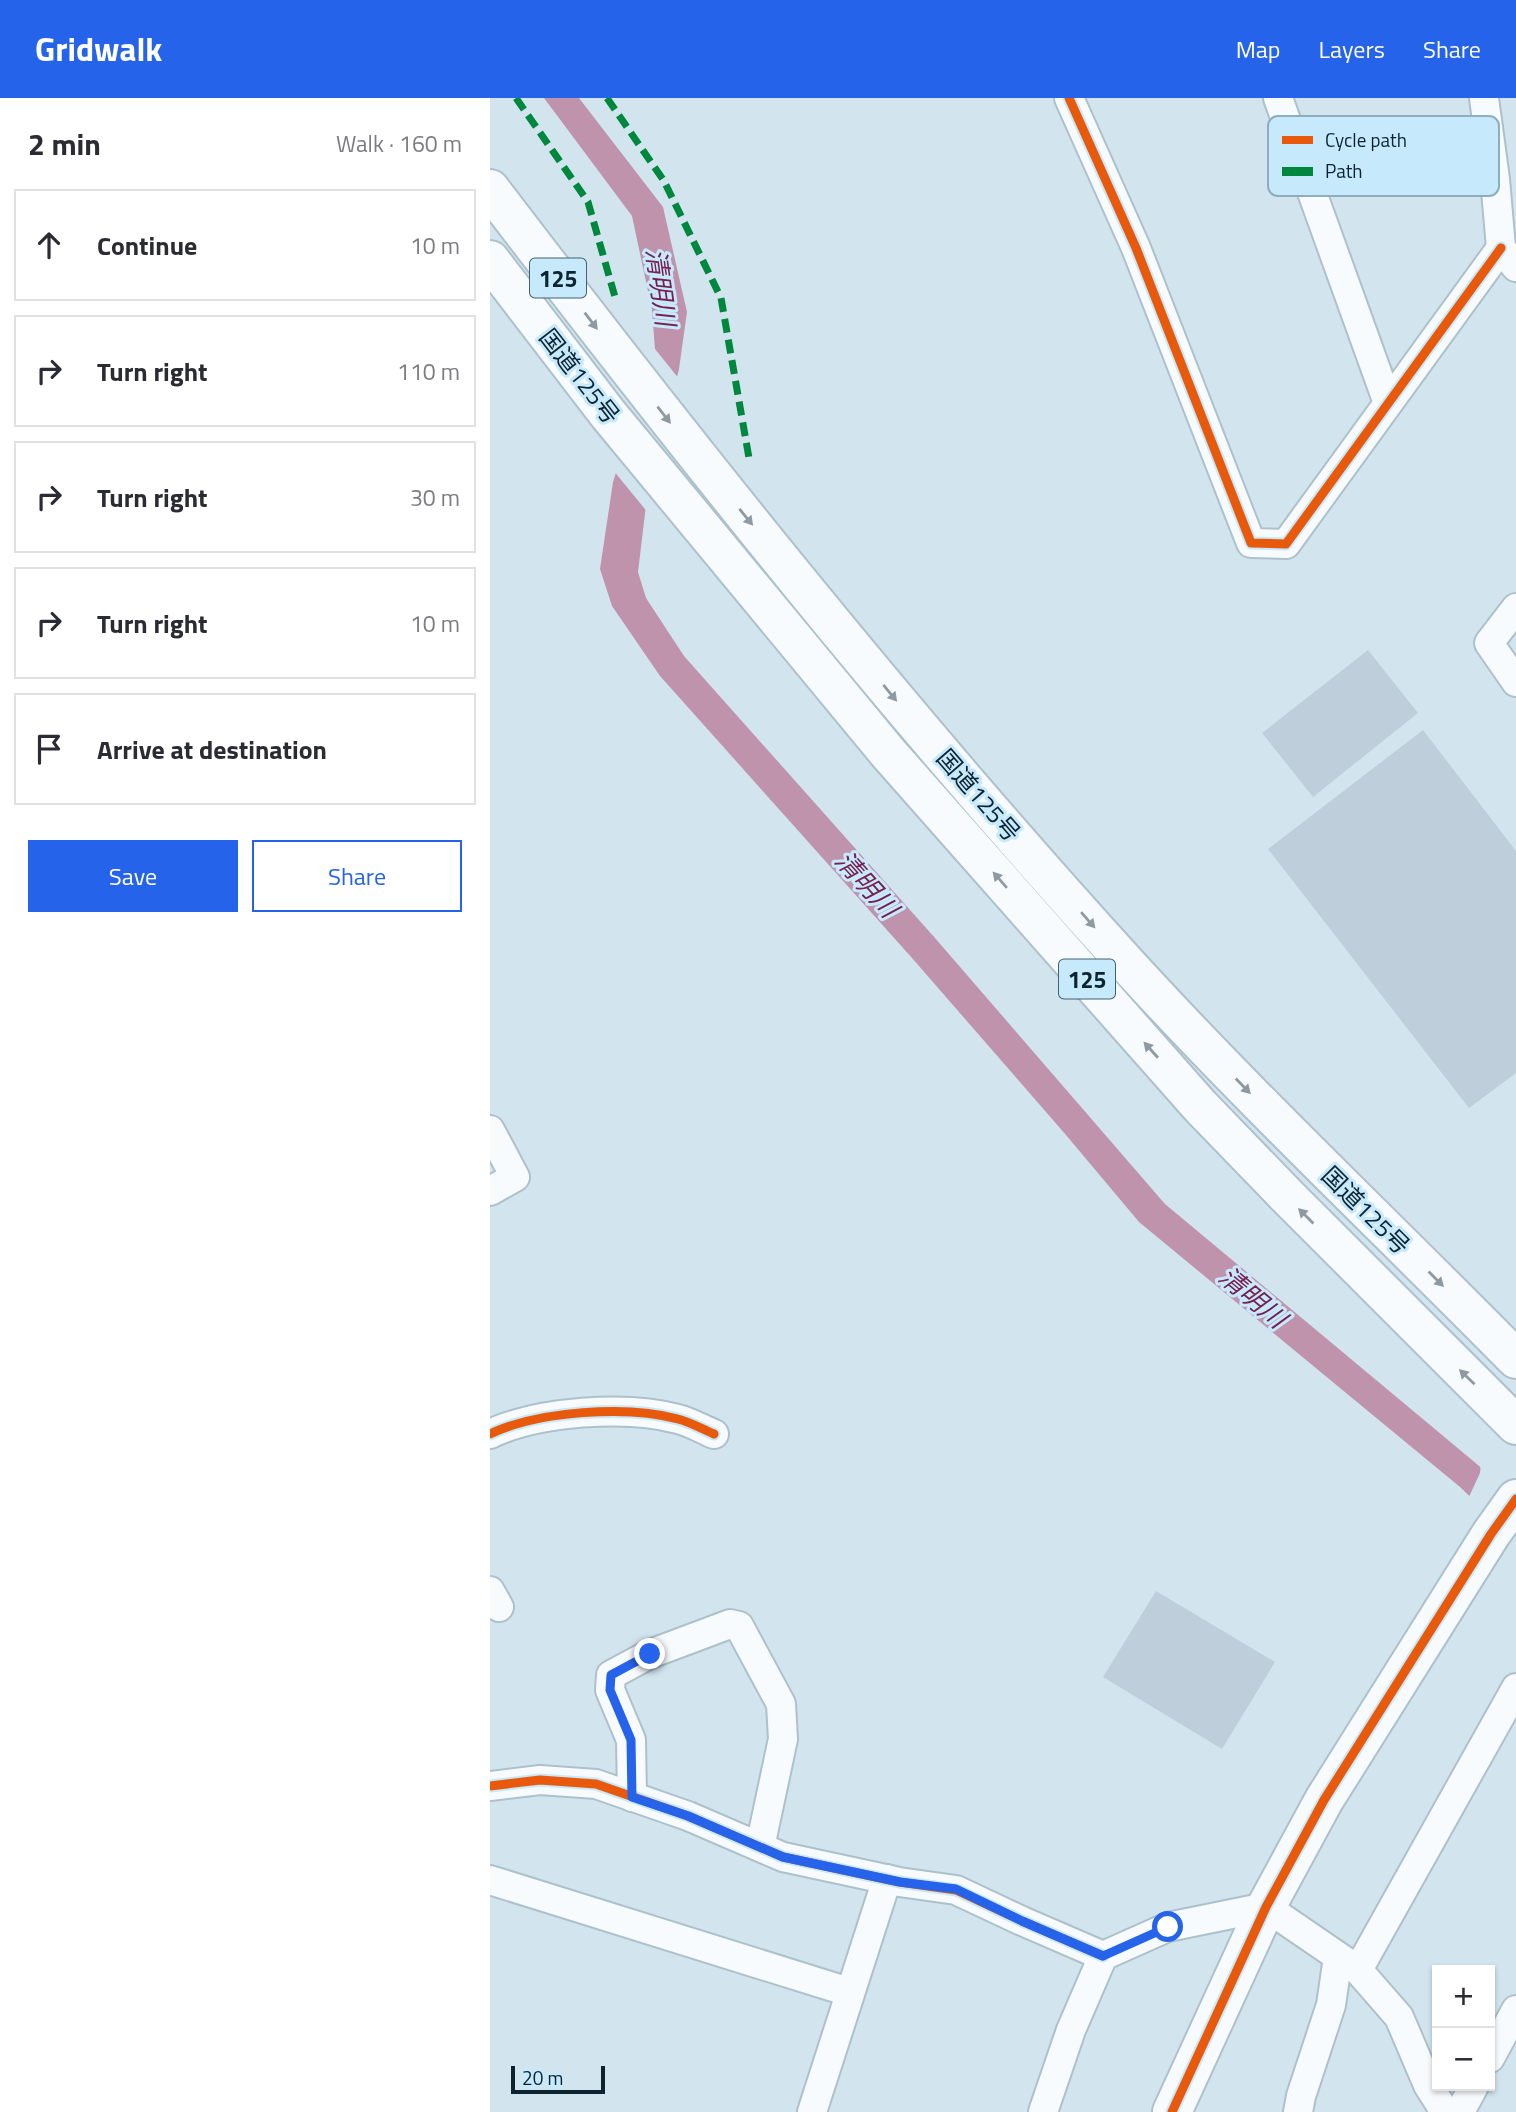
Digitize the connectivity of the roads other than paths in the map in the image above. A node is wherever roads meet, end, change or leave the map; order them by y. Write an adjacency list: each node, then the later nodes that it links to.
1 (1069, 98): 11 (street)
2 (1278, 98): 4 (street)
3 (1484, 98): 5 (street)
4 (1284, 116)
5 (1486, 116)
6 (490, 189): 16 (main road, 国道125号 / 125, one-way to 16)
7 (1313, 196): 11 (street)
8 (1498, 196): 9 (street)
9 (1509, 257): 11 (street)
10 (490, 260): 17 (main road, 国道125号 / 125, one-way to 10)
11 (1388, 403)
12 (1516, 608): 13 (street)
13 (1516, 682)
14 (490, 1130): 15 (street)
15 (490, 1191)
16 (1516, 1359)
17 (1516, 1425)
18 (490, 1434): 19 (street)
19 (714, 1434)
20 (1516, 1499): 27 (main road)
21 (1516, 1688): 29 (street)
22 (490, 1786): 23 (street)
23 (632, 1797): 24 (street); 24 (street)
24 (760, 1847): 25 (street)
25 (887, 1879): 28 (street); 30 (street)
26 (490, 1880): 30 (street)
27 (1266, 1907): 28 (street); 29 (street); 36 (main road)
28 (1103, 1956): 35 (street)
29 (1348, 1963): 37 (street); 38 (street)
30 (849, 1992): 34 (street)
31 (1516, 2010): 32 (street)
32 (1495, 2049)
33 (1471, 2091): 39 (street)
34 (813, 2112)
35 (1043, 2112)
36 (1172, 2112)
37 (1298, 2112)
38 (1445, 2112)
39 (1460, 2112)

